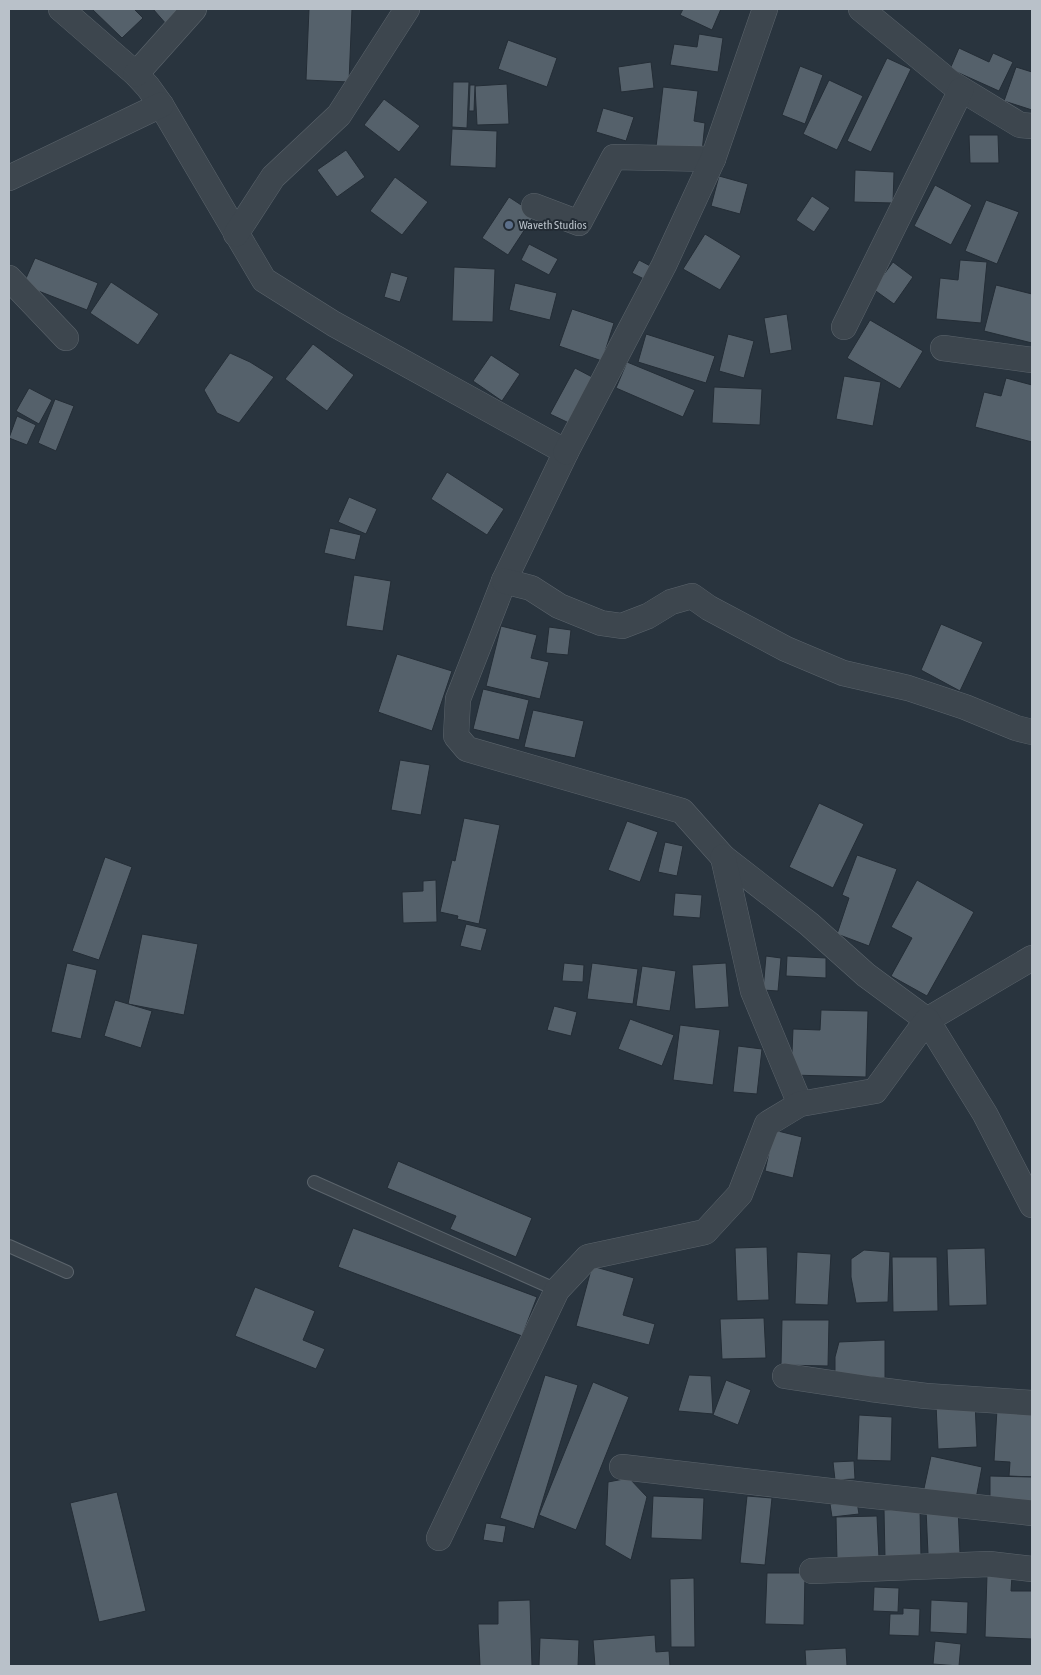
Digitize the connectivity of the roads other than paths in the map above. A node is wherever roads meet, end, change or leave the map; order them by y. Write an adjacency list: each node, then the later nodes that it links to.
1 (62, 9): 6 (street)
2 (194, 9): 6 (street)
3 (406, 9): 13 (street)
4 (765, 9): 10 (street)
5 (861, 9): 7 (street)
6 (136, 74): 8 (street)
7 (961, 90): 9 (street); 15 (street)
8 (161, 105): 11 (street); 13 (street)
9 (1032, 126)
10 (712, 159): 12 (street); 19 (street)
11 (9, 178)
12 (534, 206)
13 (236, 234): 19 (street)
14 (9, 278): 16 (street)
15 (844, 327)
16 (66, 338)
17 (943, 348): 18 (street)
18 (1032, 360)
19 (566, 452): 20 (street)
20 (504, 581): 21 (street); 22 (street)
21 (1032, 732)
22 (723, 857): 24 (street); 25 (street)
23 (1032, 958): 24 (street)
24 (927, 1020): 25 (street); 27 (street)
25 (800, 1104): 30 (street)
26 (314, 1182): 30 (lane)
27 (1032, 1205)
28 (9, 1246): 29 (lane)
29 (67, 1272)
30 (557, 1290): 35 (street)
31 (785, 1376): 32 (street)
32 (1032, 1402)
33 (622, 1467): 34 (street)
34 (1032, 1513)
35 (439, 1538)
36 (1032, 1569): 37 (street)
37 (812, 1570)

